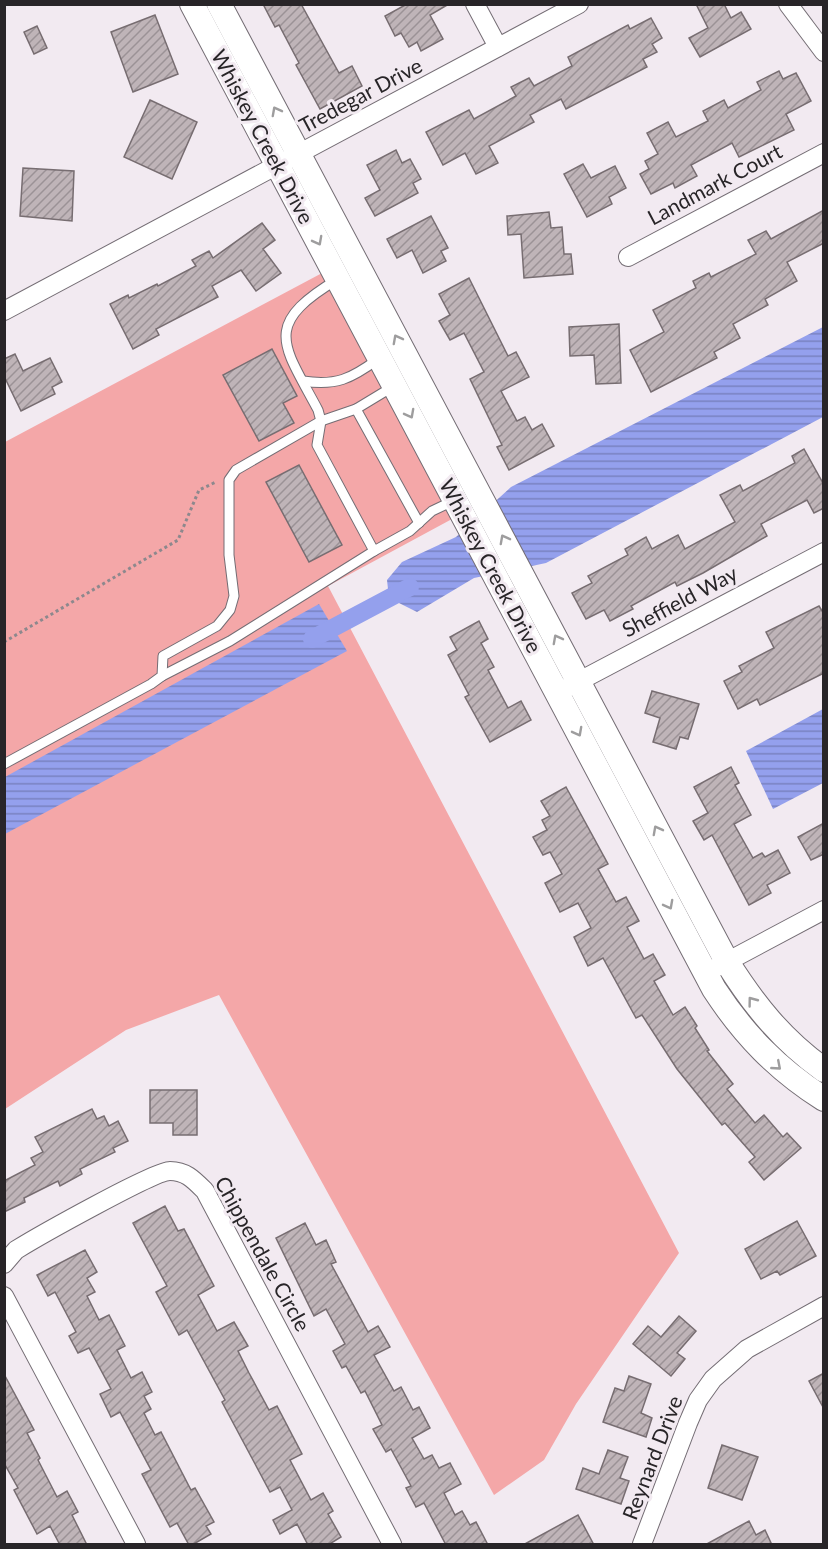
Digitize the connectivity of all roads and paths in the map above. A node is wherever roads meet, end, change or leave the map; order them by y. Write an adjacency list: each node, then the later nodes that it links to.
1 (192, 4): 10 (street, Whiskey Creek Drive)
2 (219, 4): 9 (street, Whiskey Creek Drive, one-way to 2)
3 (475, 4): 6 (street)
4 (579, 4): 6 (street, Tredegar Drive)
5 (788, 4): 7 (street)
6 (498, 47): 9 (street, Tredegar Drive)
7 (824, 52)
8 (824, 153): 11 (street, Landmark Court)
9 (299, 155): 10 (street, Tredegar Drive); 20 (street, Whiskey Creek Drive, one-way to 9)
10 (277, 165): 12 (street, Whiskey Creek Drive, one-way to 12); 13 (street, Tredegar Drive)
11 (628, 257)
12 (338, 278): 14 (street, Whiskey Creek Drive); 15 (lane)
13 (6, 306)
14 (380, 358): 15 (lane); 16 (street, Whiskey Creek Drive)
15 (303, 381): 18 (lane)
16 (394, 385): 17 (lane); 20 (street, Whiskey Creek Drive, one-way to 20)
17 (356, 409): 18 (lane); 21 (lane)
18 (321, 421): 19 (lane); 22 (lane)
19 (232, 475): 24 (path); 25 (lane)
20 (468, 499): 21 (lane); 26 (street, Whiskey Creek Drive, one-way to 20); 27 (street, Whiskey Creek Drive)
21 (419, 523): 22 (lane)
22 (374, 551): 25 (lane)
23 (824, 552): 26 (street, Sheffield Way)
24 (4, 642)
25 (162, 676): 28 (lane)
26 (579, 681): 27 (street, Sheffield Way); 30 (street, Whiskey Creek Drive, one-way to 26)
27 (557, 693): 31 (street, Whiskey Creek Drive, one-way to 31)
28 (4, 764)
29 (824, 910): 30 (street)
30 (727, 962): 31 (street); 32 (street, Whiskey Creek Drive, one-way to 30)
31 (706, 973): 33 (street, Whiskey Creek Drive, one-way to 33)
32 (824, 1070)
33 (824, 1099)
34 (4, 1264): 39 (street, Chippendale Circle)
35 (4, 1296): 38 (street)
36 (824, 1306): 37 (street, Reynard Drive)
37 (650, 1542)
38 (136, 1545)
39 (392, 1545)

